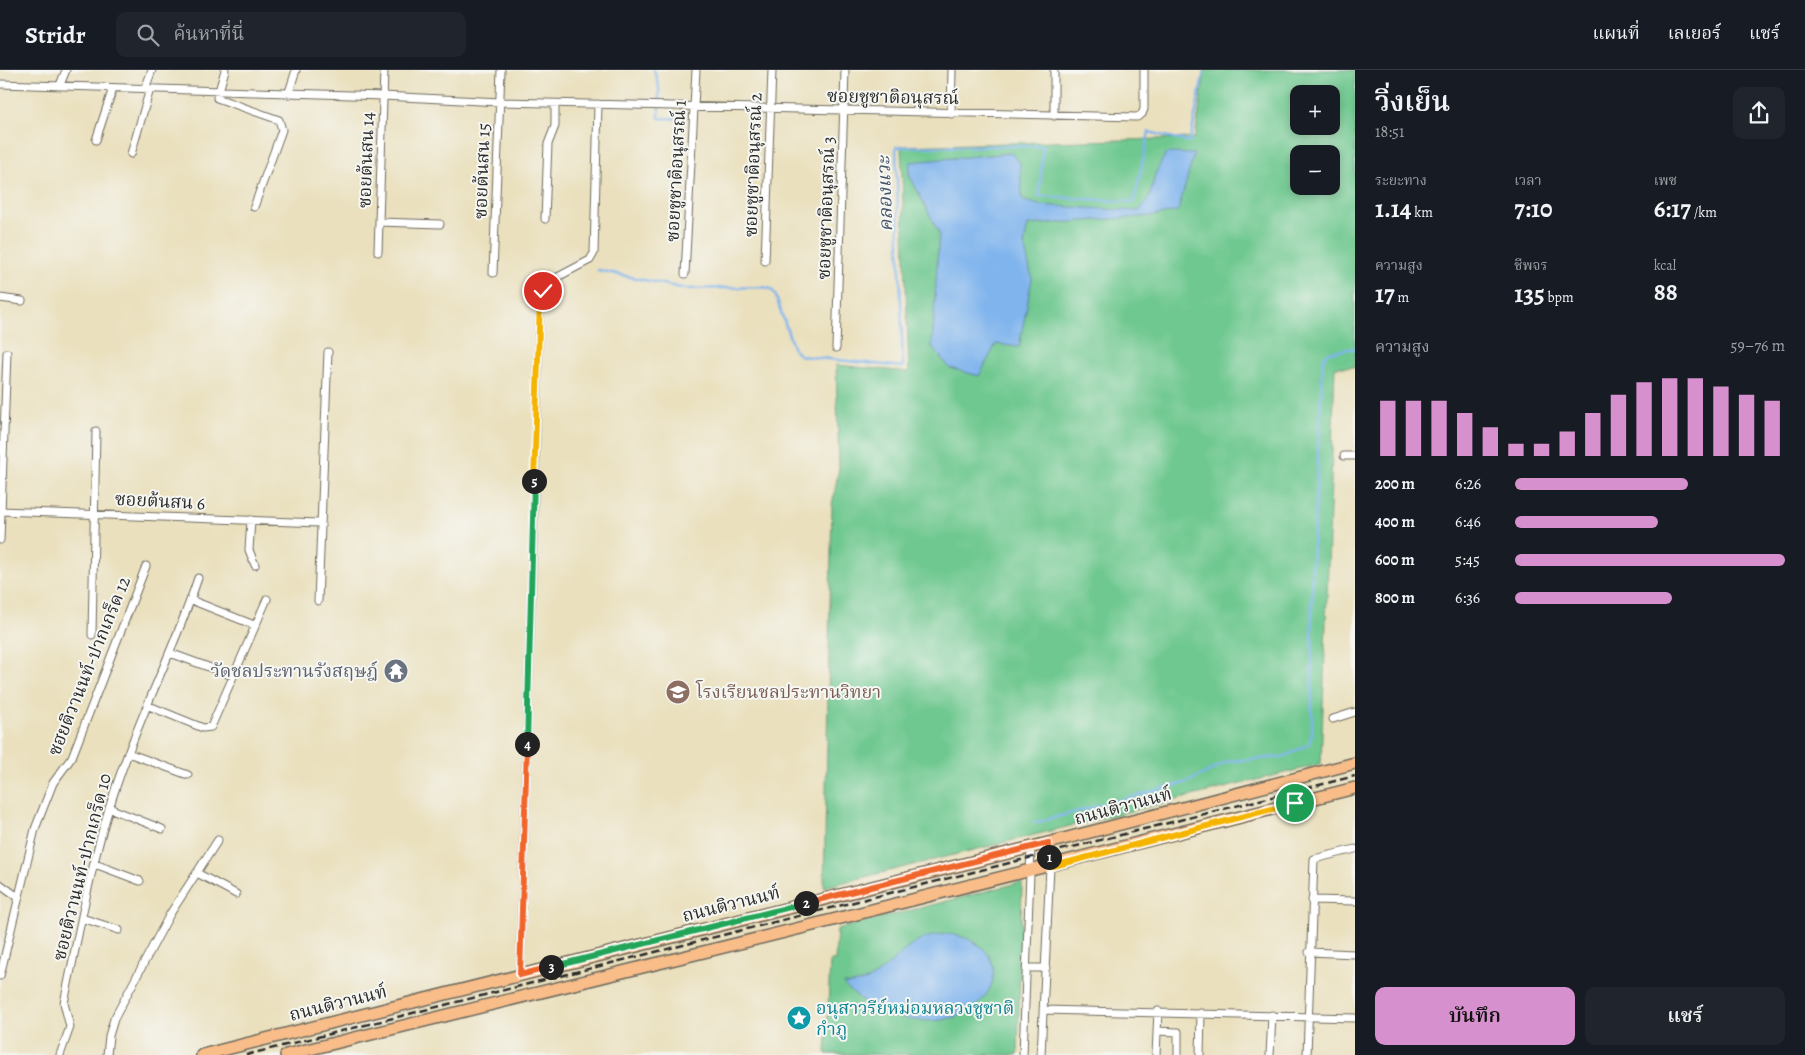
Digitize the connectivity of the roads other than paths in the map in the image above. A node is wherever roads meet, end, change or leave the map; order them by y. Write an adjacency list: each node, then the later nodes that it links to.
1 (66, 70): 14 (street)
2 (152, 70): 16 (street)
3 (225, 70): 17 (street)
4 (296, 70): 18 (street)
5 (384, 70): 19 (street, ซอยต้นสน 14)
6 (501, 70): 20 (street, ซอยต้นสน 15)
7 (696, 70): 23 (street, ซอยชูชาติอนุสรณ์ 1)
8 (772, 70): 24 (street, ซอยชูชาติอนุสรณ์ 2)
9 (844, 70): 25 (street, ซอยชูชาติอนุสรณ์ 3)
10 (952, 70): 26 (street)
11 (1054, 70): 27 (street)
12 (1144, 70): 27 (street, ซอยชูชาติอนุสรณ์)
13 (0, 84): 14 (street, ซอยชูชาติอนุสรณ์)
14 (60, 85): 15 (street, ซอยชูชาติอนุสรณ์)
15 (113, 88): 16 (street, ซอยชูชาติอนุสรณ์); 28 (street)
16 (148, 89): 17 (street, ซอยชูชาติอนุสรณ์); 29 (street)
17 (219, 92): 18 (street, ซอยชูชาติอนุสรณ์); 30 (street)
18 (288, 95): 19 (street, ซอยชูชาติอนุสรณ์)
19 (383, 96): 20 (street, ซอยชูชาติอนุสรณ์); 32 (street, ซอยต้นสน 14)
20 (500, 102): 21 (street, ซอยชูชาติอนุสรณ์); 36 (street, ซอยต้นสน 15)
21 (555, 104): 22 (street, ซอยชูชาติอนุสรณ์); 31 (street)
22 (598, 104): 23 (street, ซอยชูชาติอนุสรณ์); 91 (street)
23 (694, 107): 24 (street, ซอยชูชาติอนุสรณ์); 37 (street, ซอยชูชาติอนุสรณ์ 1)
24 (771, 110): 25 (street, ซอยชูชาติอนุสรณ์); 35 (street, ซอยชูชาติอนุสรณ์ 2)
25 (844, 111): 26 (street, ซอยชูชาติอนุสรณ์); 40 (street, ซอยชูชาติอนุสรณ์ 3)
26 (951, 114): 27 (street, ซอยชูชาติอนุสรณ์)
27 (1054, 116)
28 (96, 140)
29 (131, 154)
30 (254, 207)
31 (545, 219)
32 (379, 222): 33 (street); 34 (street, ซอยต้นสน 14)
33 (440, 224)
34 (378, 252)
35 (765, 261)
36 (493, 273)
37 (685, 274)
38 (0, 298): 39 (street)
39 (22, 300)
40 (836, 348)
41 (328, 352): 49 (street)
42 (7, 353): 46 (street)
43 (96, 432): 47 (street)
44 (1344, 456): 45 (street)
45 (1355, 456)
46 (0, 511): 47 (street, ซอยต้นสน 6); 50 (street)
47 (93, 512): 48 (street, ซอยต้นสน 6); 58 (street)
48 (251, 520): 49 (street, ซอยต้นสน 6); 51 (street)
49 (319, 523): 56 (street)
50 (0, 540)
51 (255, 565)
52 (146, 566): 81 (street, ซฮยติวานนท์-ปากเกร็ด 12)
53 (198, 578): 55 (street, ซอยติวานนท์-ปากเกร็ด 10)
54 (267, 599): 57 (street)
55 (191, 600): 57 (street); 59 (street, ซอยติวานนท์-ปากเกร็ด 10)
56 (318, 601)
57 (254, 625): 60 (street)
58 (92, 635)
59 (170, 653): 60 (street); 61 (street, ซอยติวานนท์-ปากเกร็ด 10)
60 (232, 676): 61 (street)
61 (149, 706): 64 (street, ซอยติวานนท์-ปากเกร็ด 10)
62 (1355, 712): 63 (street)
63 (1333, 719)
64 (128, 753): 66 (street); 68 (street, ซอยติวานนท์-ปากเกร็ด 10)
65 (1355, 763): 71 (main road, ถนนติวานนท์)
66 (188, 775)
67 (1355, 788): 75 (main road)
68 (109, 808): 69 (street); 74 (street, ซอยติวานนท์-ปากเกร็ด 10)
69 (162, 829)
70 (218, 840): 77 (street)
71 (1048, 843): 72 (main road, ถนนติวานนท์); 75 (street)
72 (1031, 847): 76 (street); 91 (main road, ถนนติวานนท์)
73 (1355, 849): 82 (street)
74 (95, 864): 78 (street); 84 (street, ซอยติวานนท์-ปากเกร็ด 10)
75 (1050, 867): 76 (main road); 90 (street)
76 (1032, 870): 89 (street); 94 (main road)
77 (196, 874): 80 (street); 105 (street)
78 (140, 881)
79 (0, 884): 81 (street)
80 (236, 894)
81 (18, 898): 88 (street, ซฮยติวานนท์-ปากเกร็ด 12)
82 (1312, 900): 83 (street); 86 (street)
83 (1355, 901)
84 (82, 918): 85 (street); 104 (street, ซอยติวานนท์-ปากเกร็ด 10)
85 (119, 930)
86 (1309, 952): 87 (street); 99 (street)
87 (1355, 954)
88 (1, 966): 92 (street, ซฮยติวานนท์-ปากเกร็ด 12)
89 (1027, 968): 90 (street); 108 (street)
90 (1046, 968): 95 (street)
91 (520, 975): 93 (main road, ถนนติวานนท์)
92 (0, 976)
93 (472, 987): 94 (main road); 100 (main road, ถนนติวานนท์)
94 (477, 1008): 103 (main road)
95 (1044, 1010): 96 (street); 109 (street)
96 (1158, 1011): 97 (street); 102 (street)
97 (1201, 1013): 98 (street); 112 (street)
98 (1272, 1015): 99 (street); 113 (street)
99 (1308, 1016): 101 (street); 114 (street)
100 (349, 1018): 103 (main road); 106 (main road, ถนนติวานนท์)
101 (1355, 1018)
102 (1157, 1032): 110 (street); 111 (street)
103 (351, 1040): 107 (main road)
104 (60, 1055)
105 (107, 1055)
106 (202, 1055)
107 (286, 1055)
108 (1023, 1055)
109 (1041, 1055)
110 (1156, 1055)
111 (1178, 1055)
112 (1200, 1055)
113 (1270, 1055)
114 (1307, 1055)

